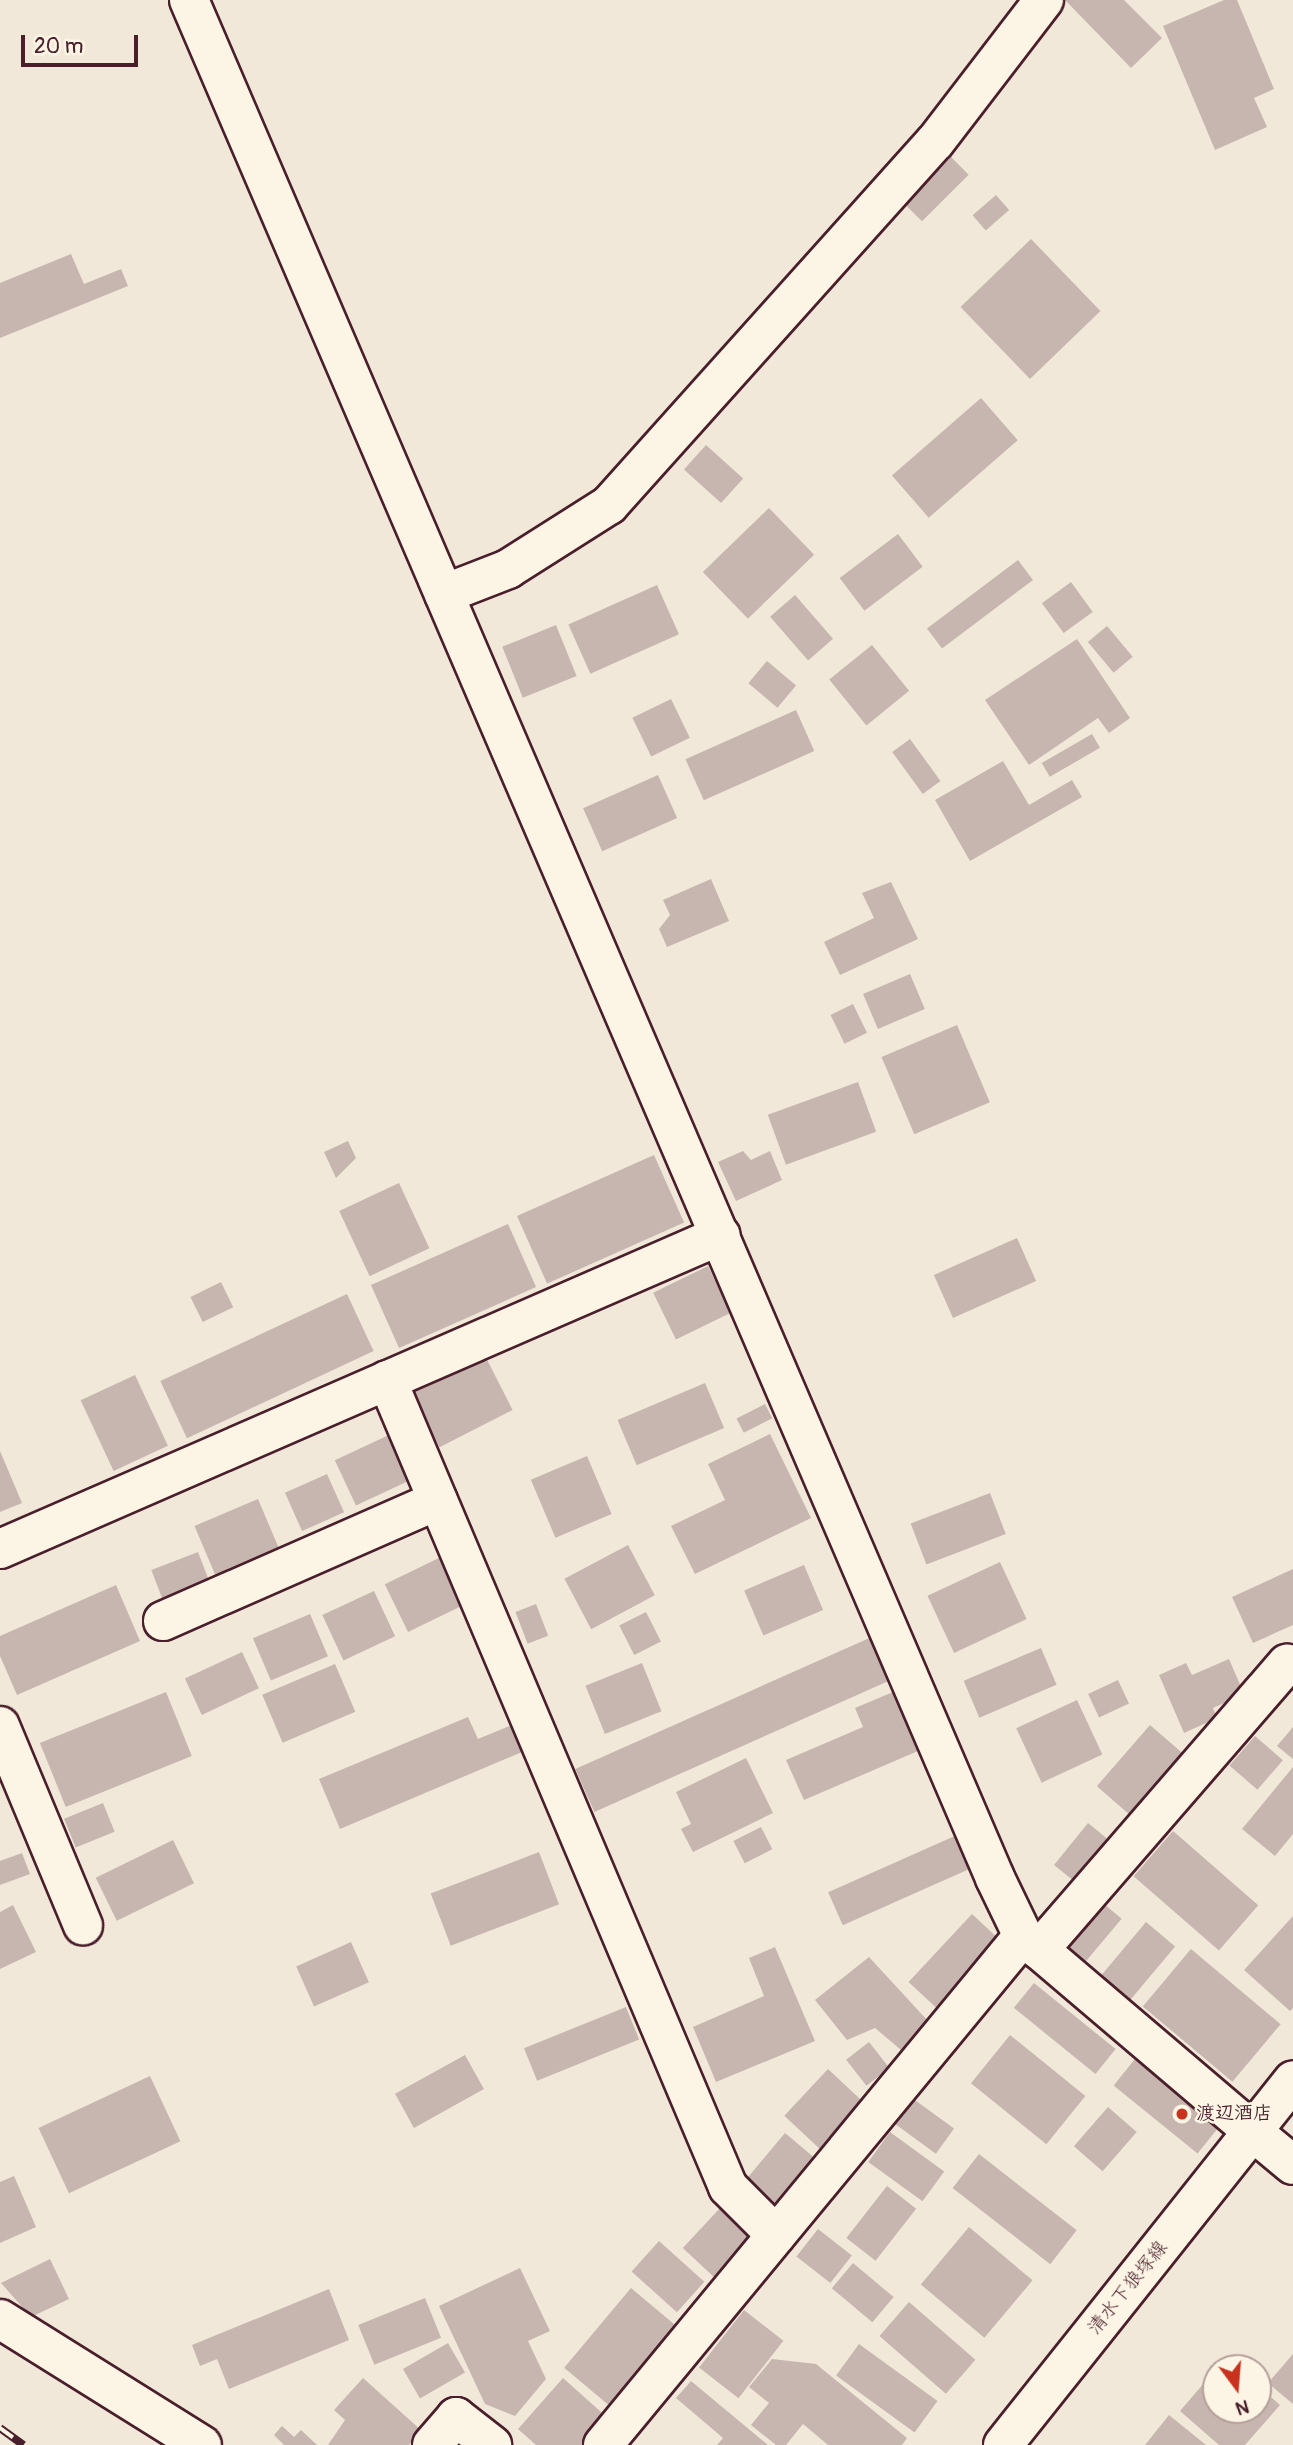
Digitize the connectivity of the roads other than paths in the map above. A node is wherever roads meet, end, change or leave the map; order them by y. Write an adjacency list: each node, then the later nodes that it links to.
1 (189, 0): 3 (street)
2 (1044, 0): 3 (street)
3 (444, 594): 4 (street)
4 (721, 1235): 5 (street); 12 (street)
5 (387, 1380): 6 (street); 7 (street)
6 (438, 1500): 8 (street); 16 (street)
7 (0, 1549)
8 (163, 1621)
9 (1287, 1664): 12 (street)
10 (0, 1726): 11 (street)
11 (83, 1926)
12 (1031, 1943): 14 (street); 16 (street)
13 (1293, 2080): 14 (street, 清水下狼塚線)
14 (1252, 2131): 15 (street); 22 (street, 清水下狼塚線)
15 (1293, 2165)
16 (776, 2235): 21 (street)
17 (0, 2319): 18 (street)
18 (202, 2445)
19 (432, 2445): 20 (street)
20 (492, 2445)
21 (603, 2445)
22 (1003, 2445)

